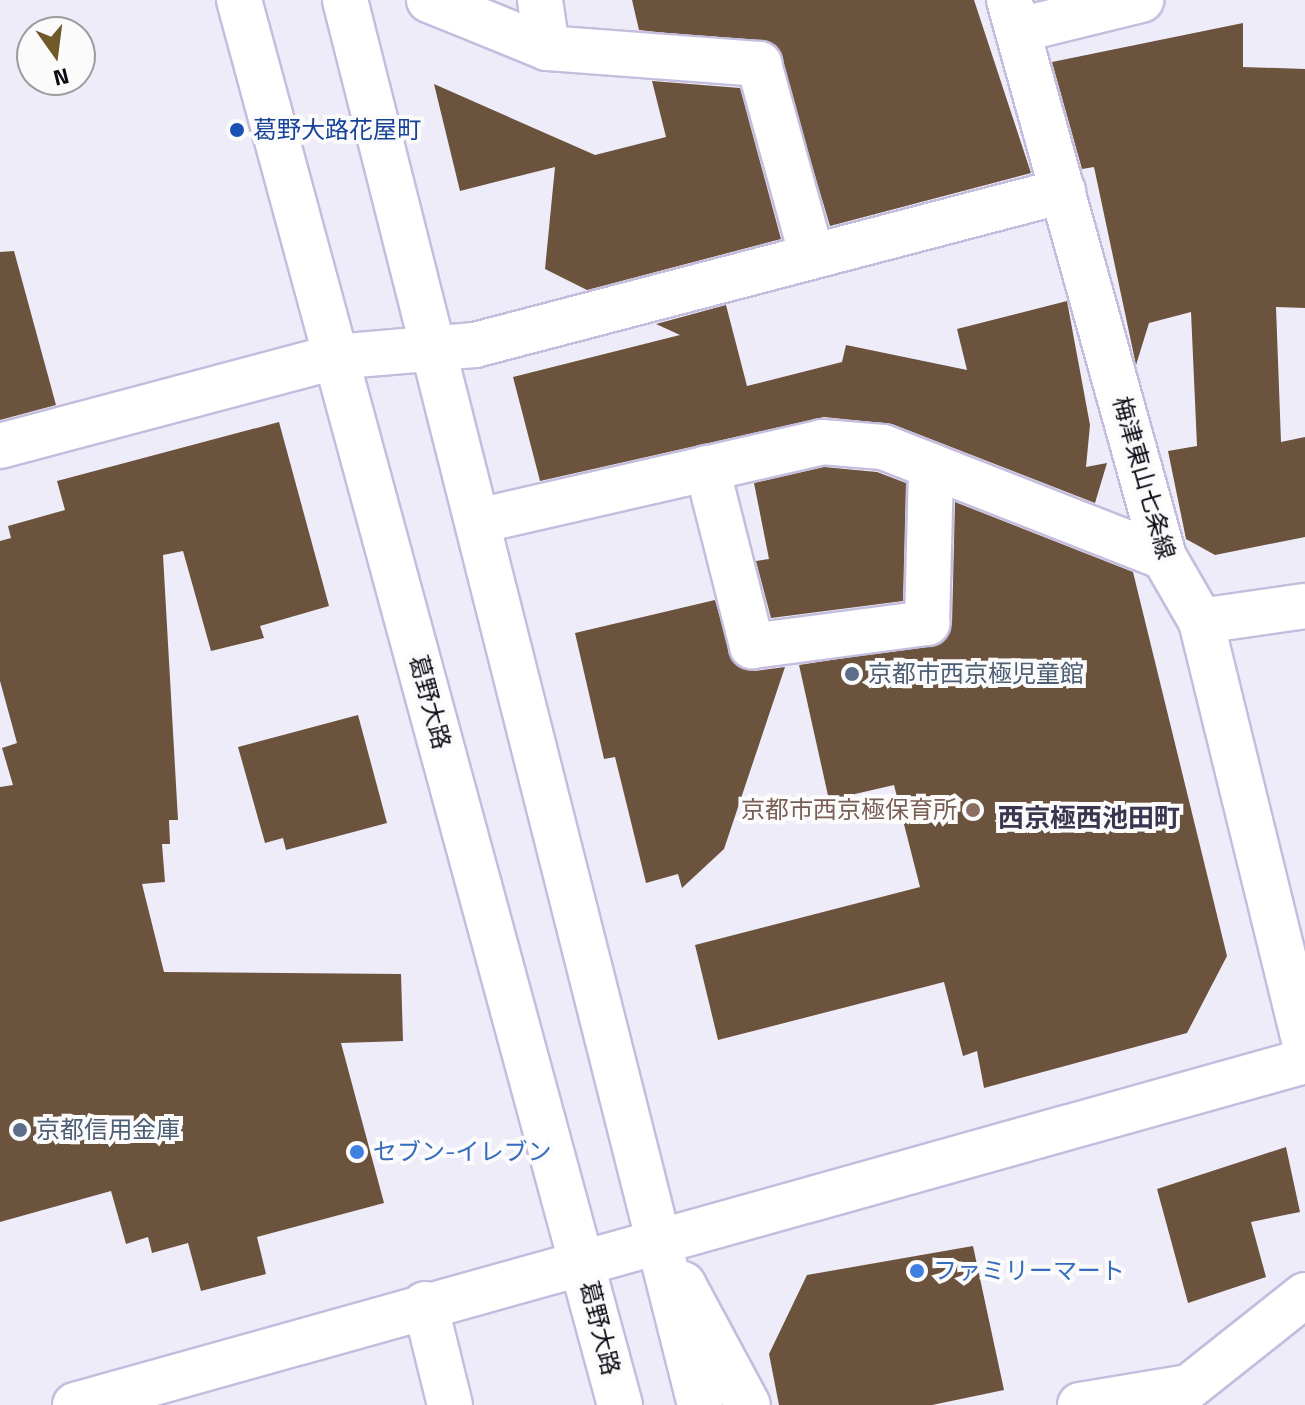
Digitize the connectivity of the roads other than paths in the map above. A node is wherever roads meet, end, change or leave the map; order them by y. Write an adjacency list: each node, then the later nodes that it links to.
1 (239, 0): 11 (street, 葛野大路)
2 (345, 0): 10 (street)
3 (429, 0): 7 (street)
4 (540, 0): 7 (street)
5 (1141, 0): 6 (street)
6 (1014, 15): 8 (street, 梅津東山七条線)
7 (547, 48): 9 (street)
8 (1063, 191): 9 (street); 16 (street, 梅津東山七条線)
9 (812, 256): 10 (street)
10 (435, 349): 11 (street); 15 (street)
11 (334, 357): 12 (street); 22 (street, 葛野大路)
12 (0, 446)
13 (931, 466): 14 (street); 14 (street); 16 (street)
14 (707, 468): 15 (street)
15 (478, 521): 21 (street)
16 (1164, 557): 18 (street, 梅津東山七条線)
17 (1305, 606): 18 (street)
18 (1201, 621): 19 (street, 梅津東山七条線)
19 (1305, 1045)
20 (1305, 1061): 21 (street)
21 (657, 1241): 22 (street); 28 (street); 29 (street)
22 (583, 1259): 24 (street); 25 (street, 葛野大路)
23 (1305, 1295): 30 (street)
24 (425, 1304): 26 (street); 27 (street)
25 (619, 1404)
26 (75, 1405)
27 (450, 1405)
28 (700, 1405)
29 (748, 1405)
30 (1080, 1405)

